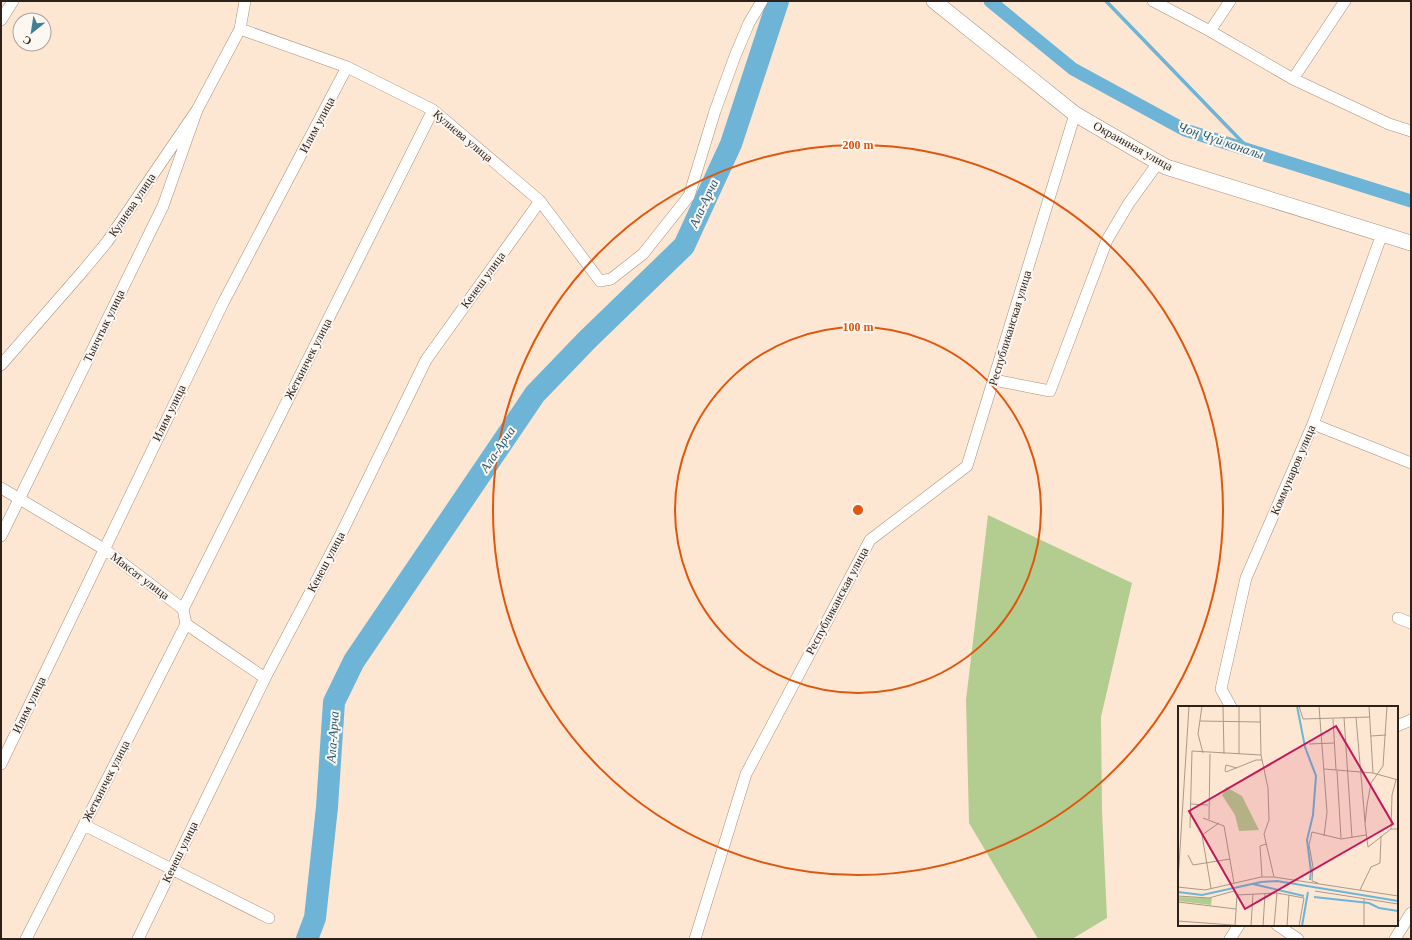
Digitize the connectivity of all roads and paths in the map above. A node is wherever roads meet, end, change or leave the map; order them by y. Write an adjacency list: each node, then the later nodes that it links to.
1 (13, 1): 8 (street)
2 (245, 1): 9 (street, Кулиева улица)
3 (762, 1): 18 (street, Кулиева улица)
4 (934, 1): 15 (street, Окраинная улица)
5 (1152, 1): 10 (street)
6 (1230, 1): 10 (street)
7 (1345, 1): 12 (street)
8 (1, 20)
9 (240, 29): 11 (street, Кулиева улица); 13 (street, Кулиева улица)
10 (1210, 31): 12 (street)
11 (347, 67): 14 (street, Кулиева улица); 28 (street, Илим улица)
12 (1293, 79): 16 (street)
13 (197, 110): 21 (street, Кулиева улица); 26 (street, Тынчтык улица)
14 (434, 110): 18 (street, Кулиева улица); 29 (street, Жеткинчек улица)
15 (1075, 114): 17 (street, Окраинная улица); 22 (street, Республиканская улица)
16 (1411, 132)
17 (1158, 163): 19 (street, Окраинная улица); 22 (street)
18 (540, 201): 33 (street, Кенеш улица)
19 (1382, 234): 20 (street, Окраинная улица); 23 (street, Коммунаров улица)
20 (1411, 243)
21 (1, 365)
22 (994, 380): 46 (street, Республиканская улица)
23 (1313, 424): 24 (street); 34 (street, Коммунаров улица)
24 (1411, 463)
25 (1, 488): 26 (street, Максат улица)
26 (19, 499): 27 (street, Тынчтык улица); 28 (street, Максат улица)
27 (1, 536)
28 (104, 549): 29 (street, Максат улица); 37 (street, Илим улица)
29 (183, 609): 32 (street)
30 (1398, 618): 31 (street)
31 (1411, 623)
32 (186, 624): 33 (street); 38 (street, Жеткинчек улица)
33 (265, 678): 39 (street, Кенеш улица)
34 (1230, 706)
35 (1411, 720): 36 (street)
36 (1398, 726)
37 (1, 764)
38 (84, 825): 39 (street); 44 (street, Жеткинчек улица)
39 (172, 869): 41 (street); 45 (street, Кенеш улица)
40 (1411, 913): 49 (street)
41 (269, 918)
42 (1238, 926): 47 (street)
43 (1278, 926): 48 (street)
44 (26, 939)
45 (138, 939)
46 (695, 939)
47 (1230, 939)
48 (1298, 939)
49 (1395, 939)

